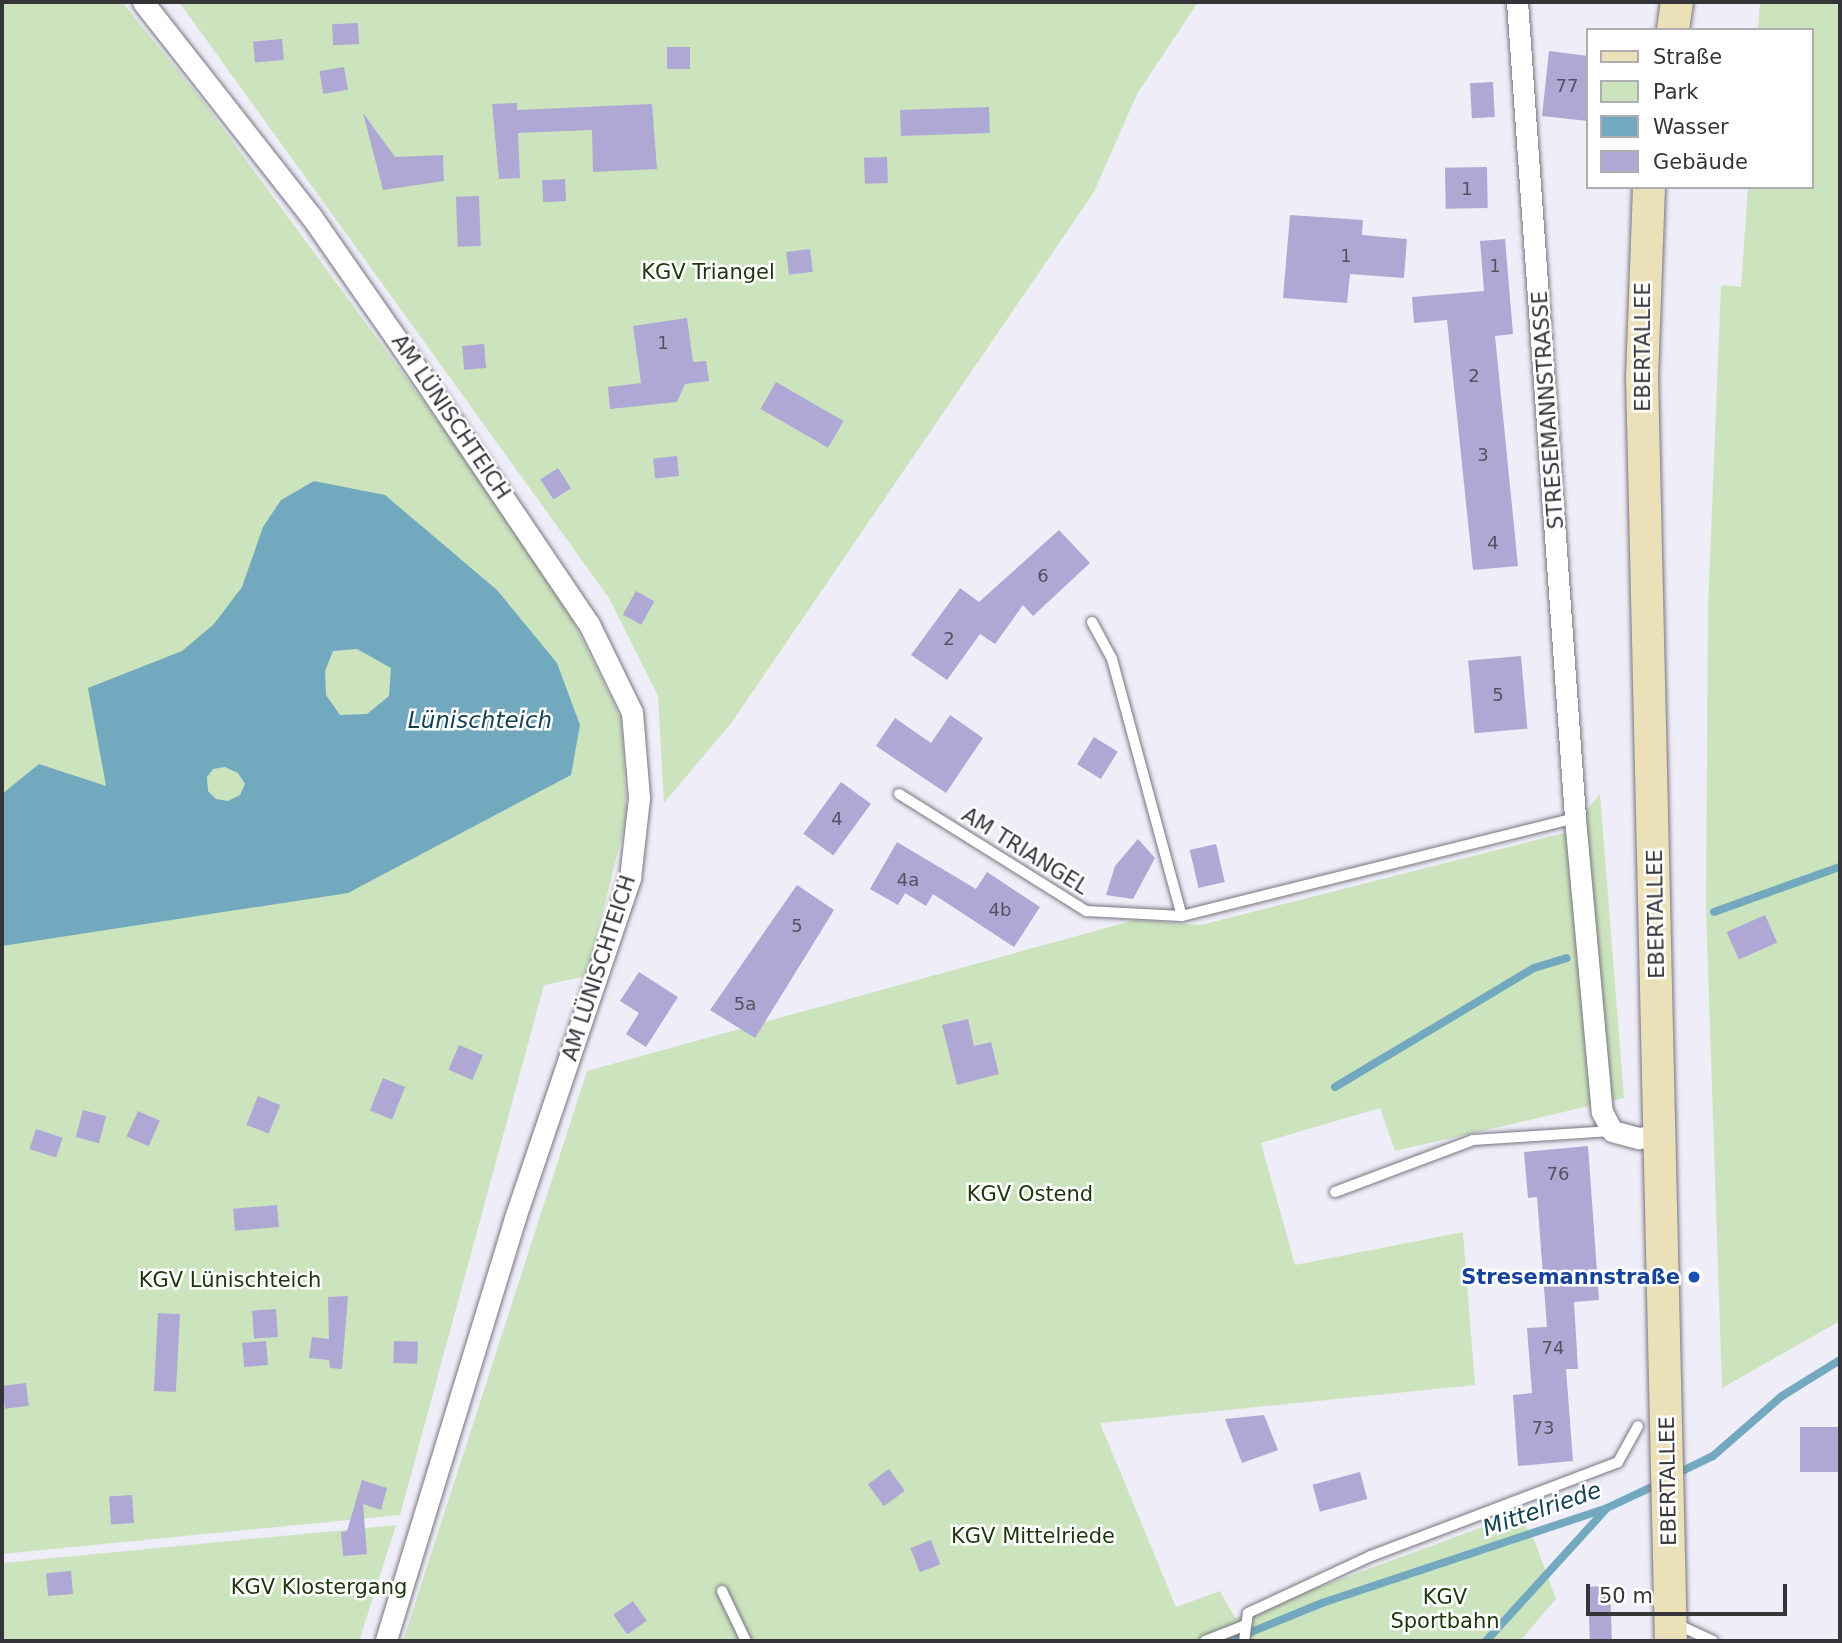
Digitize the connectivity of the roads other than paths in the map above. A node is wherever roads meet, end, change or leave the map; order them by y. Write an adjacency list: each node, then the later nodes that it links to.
1 (144, 2): 17 (street, AM LÜNISCHTEICH)
2 (1517, 2): 8 (street, STRESEMANNSTRASSE)
3 (1677, 2): 4 (main road)
4 (1673, 28)
5 (1649, 189): 11 (main road, EBERTALLEE)
6 (1092, 622): 9 (lane)
7 (899, 794): 9 (lane, AM TRIANGEL)
8 (1576, 818): 9 (lane); 10 (street, STRESEMANNSTRASSE)
9 (1182, 916)
10 (1612, 1131): 11 (street); 12 (lane)
11 (1661, 1134): 16 (main road, EBERTALLEE)
12 (1335, 1192)
13 (1638, 1426): 15 (lane)
14 (722, 1591): 18 (lane)
15 (1246, 1625): 19 (lane); 20 (lane)
16 (1670, 1631): 21 (lane)
17 (386, 1641)
18 (746, 1641)
19 (1205, 1641)
20 (1244, 1641)
21 (1713, 1641)

